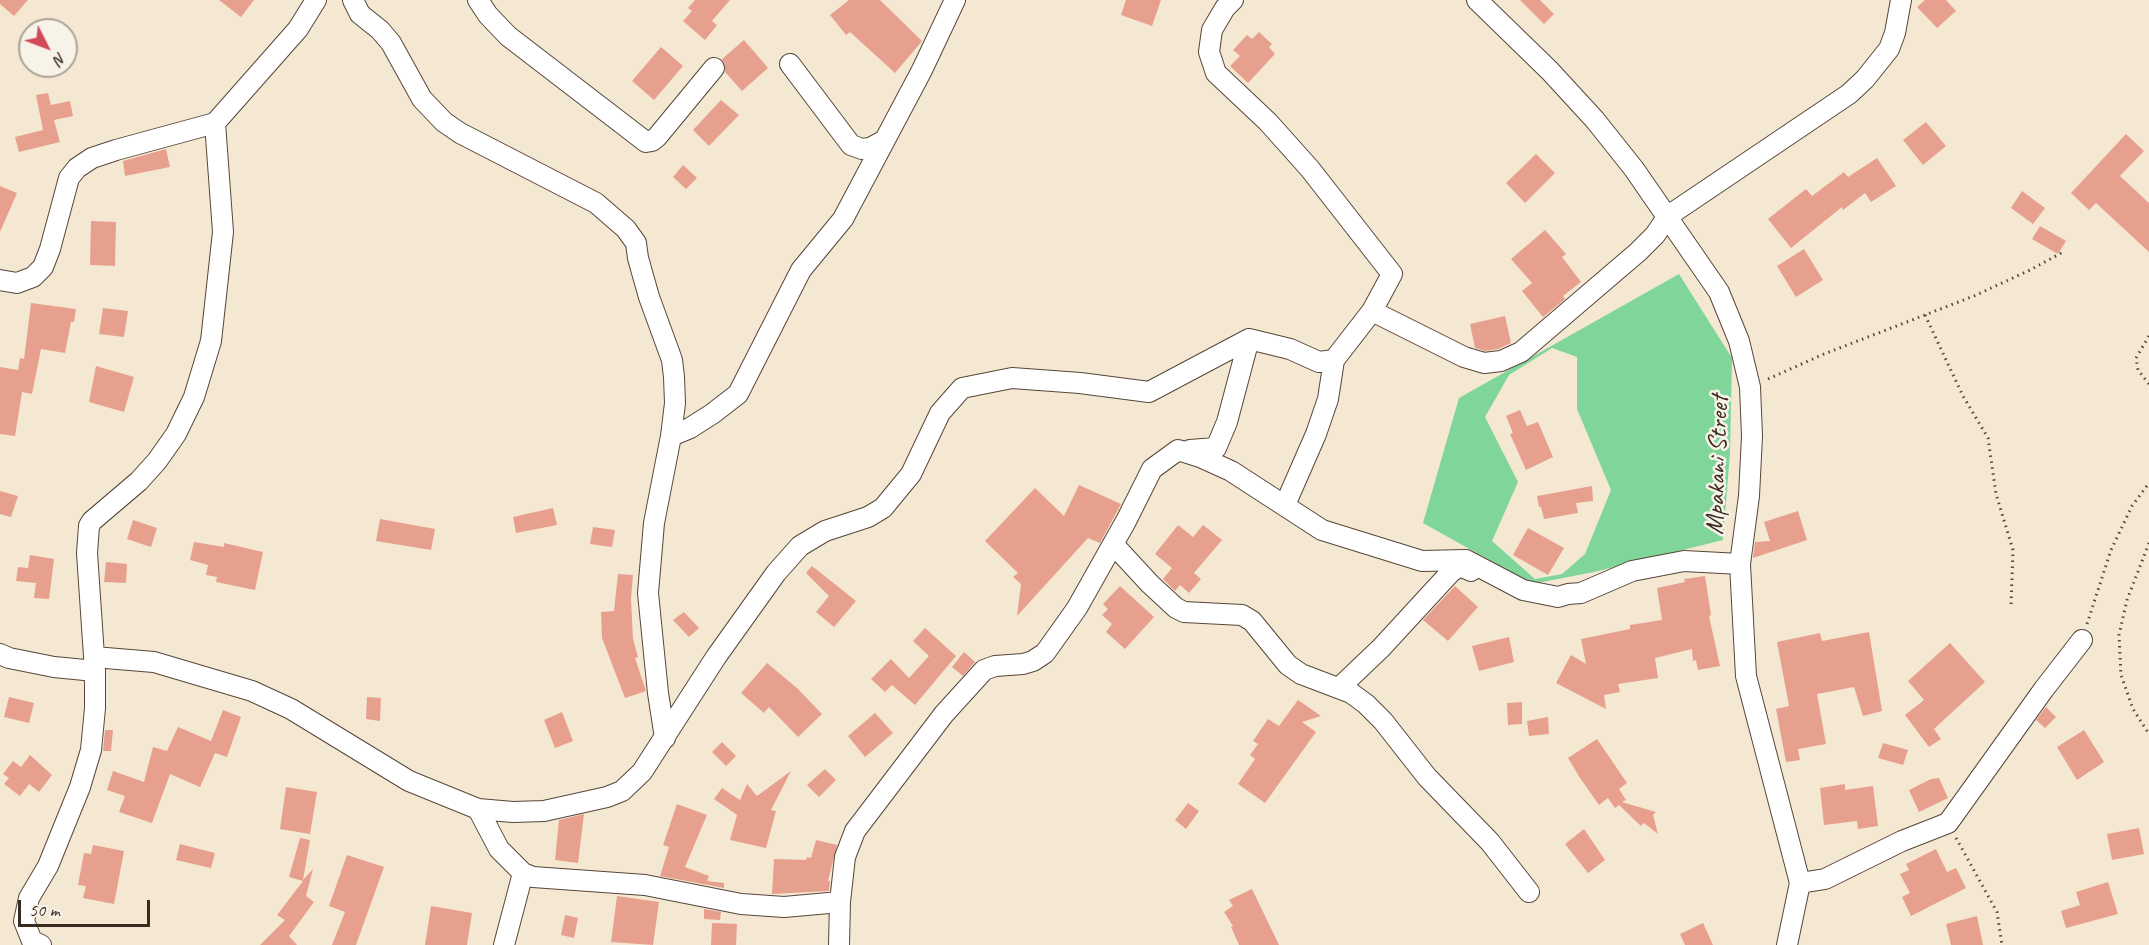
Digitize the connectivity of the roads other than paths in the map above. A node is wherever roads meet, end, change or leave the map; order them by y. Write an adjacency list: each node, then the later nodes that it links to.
1 (316, 0): 10 (street)
2 (353, 0): 17 (street)
3 (478, 0): 9 (street)
4 (955, 0): 11 (street)
5 (1233, 0): 14 (street)
6 (1477, 0): 12 (street, Mpakani Street)
7 (1901, 0): 12 (street)
8 (790, 64): 11 (street)
9 (714, 68)
10 (215, 123): 13 (street); 25 (street)
11 (885, 140): 17 (street)
12 (1668, 216): 14 (street); 21 (street, Mpakani Street)
13 (0, 280)
14 (1372, 311): 16 (street)
15 (1248, 339): 16 (street); 18 (street); 27 (street)
16 (1334, 360): 19 (street)
17 (671, 436): 27 (street)
18 (1178, 450): 19 (street); 20 (street)
19 (1285, 505): 21 (street)
20 (1113, 544): 26 (street); 32 (street)
21 (1740, 564): 30 (street, Mpakani Street)
22 (1566, 604): 26 (street)
23 (2082, 640): 30 (street)
24 (0, 654): 25 (street)
25 (94, 664): 28 (street); 33 (street)
26 (1339, 688): 31 (street)
27 (665, 738): 28 (street)
28 (478, 809): 29 (street)
29 (523, 873): 32 (street); 34 (street)
30 (1800, 883): 36 (street, Mpakani Street)
31 (1529, 892)
32 (840, 902): 35 (street)
33 (40, 945)
34 (504, 945)
35 (839, 945)
36 (1787, 945)

